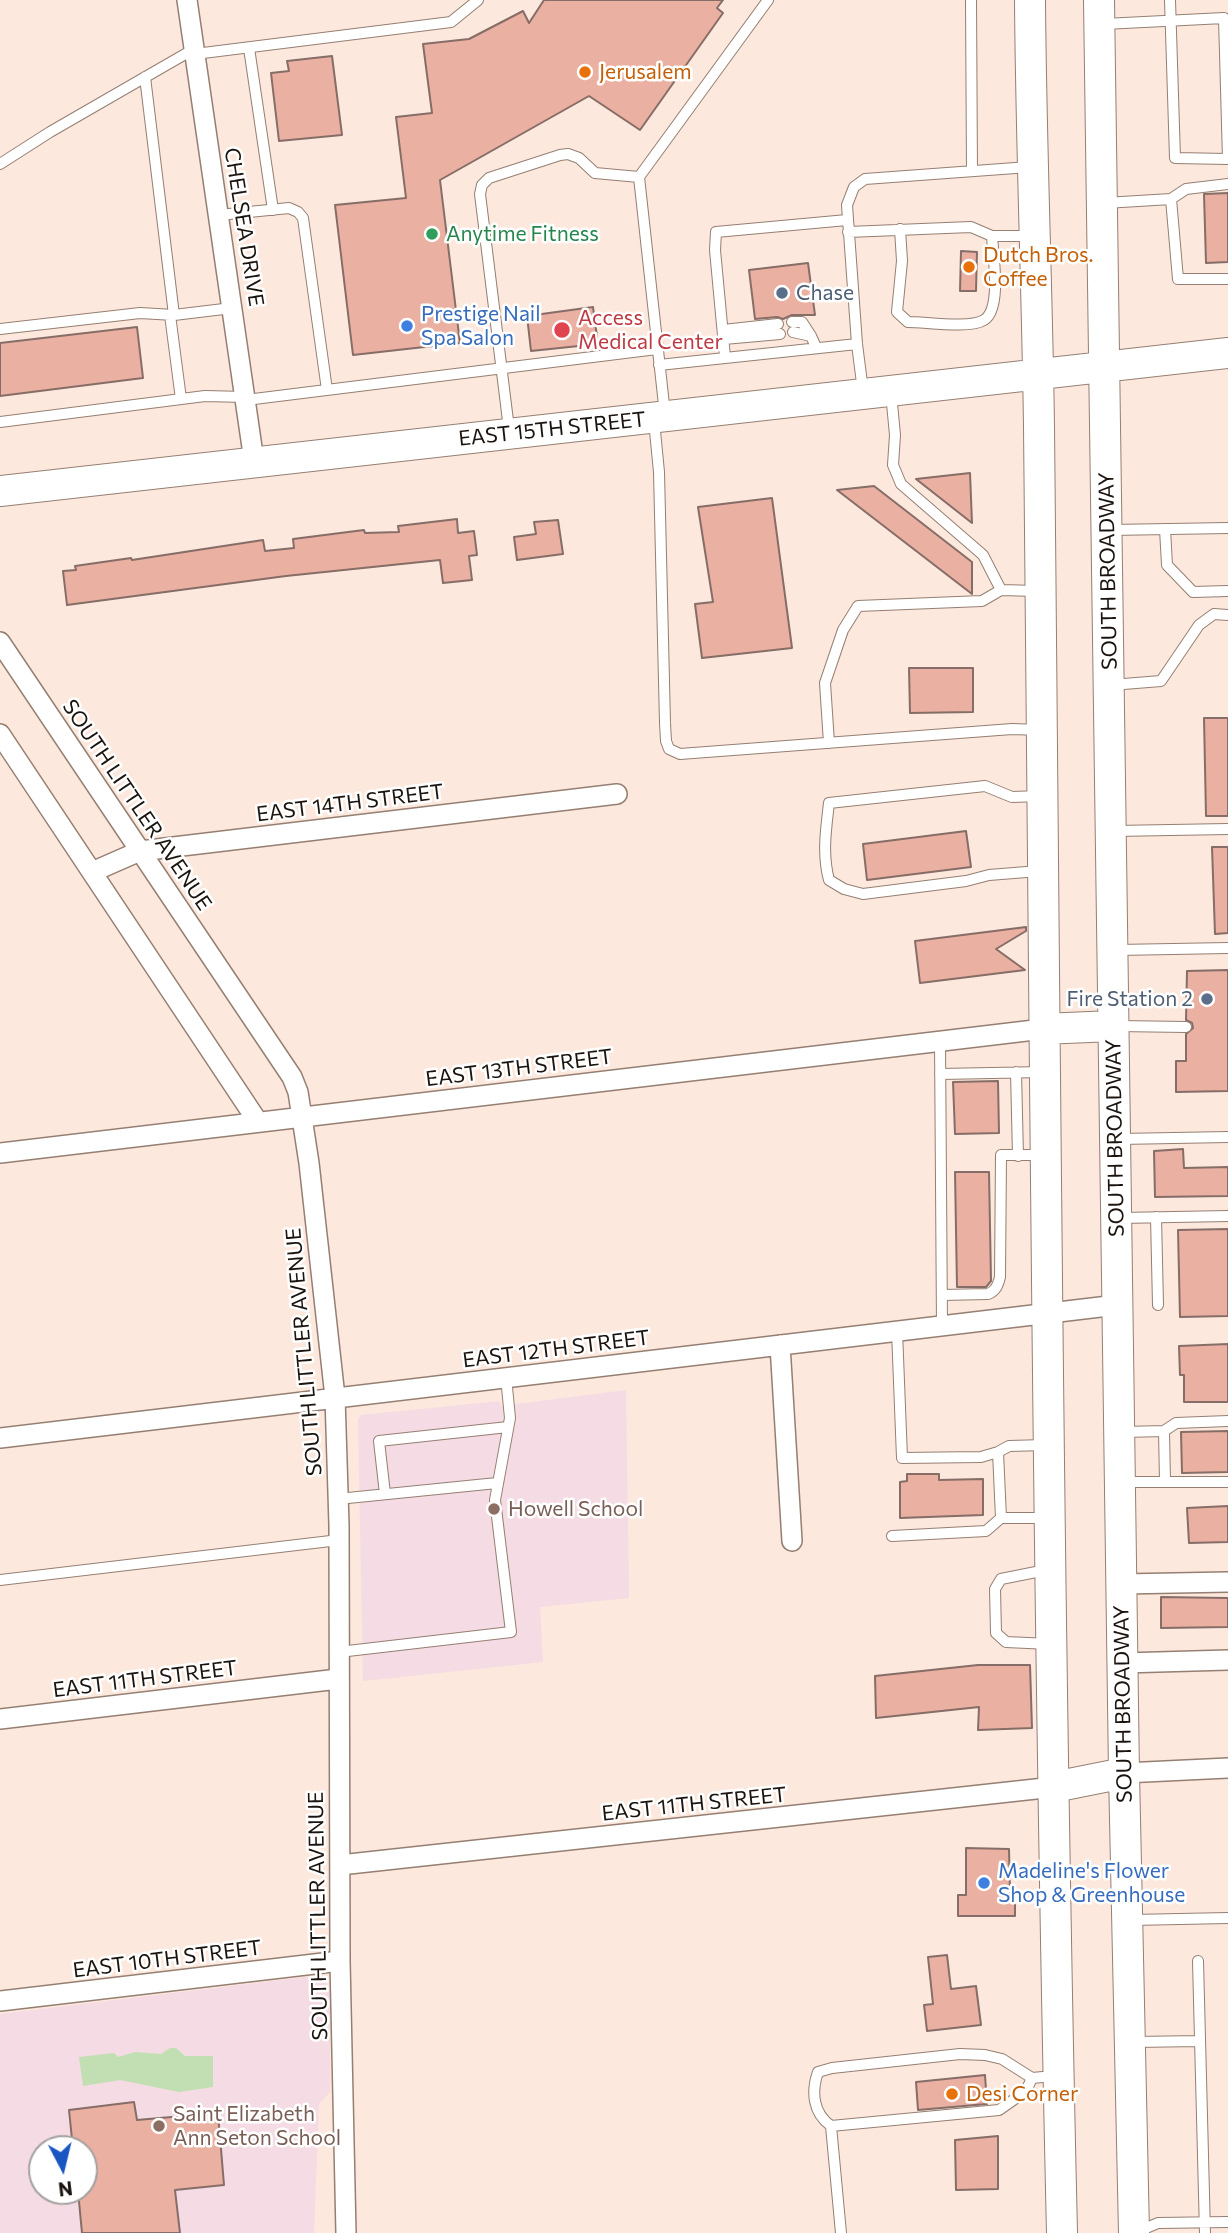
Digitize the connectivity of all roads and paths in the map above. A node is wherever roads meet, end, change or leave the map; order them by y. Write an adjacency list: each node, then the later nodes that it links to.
1 (187, 0): 10 (street, CHELSEA DRIVE)
2 (478, 0): 9 (lane)
3 (768, 0): 16 (lane)
4 (971, 0): 15 (lane)
5 (1030, 0): 14 (main road)
6 (1170, 0): 8 (lane)
7 (1100, 12): 8 (lane); 19 (main road, SOUTH BROADWAY)
8 (1171, 22): 12 (lane); 12 (lane)
9 (249, 48): 10 (lane); 20 (lane)
10 (194, 51): 11 (lane); 21 (street, CHELSEA DRIVE)
11 (145, 77): 13 (lane); 29 (lane)
12 (1228, 159)
13 (0, 164)
14 (1033, 166): 15 (lane); 26 (main road)
15 (972, 171): 22 (lane)
16 (639, 177): 36 (lane); 40 (lane)
17 (1228, 184): 18 (lane)
18 (1171, 200): 19 (lane); 27 (lane)
19 (1102, 204): 41 (main road, SOUTH BROADWAY)
20 (273, 210): 21 (lane); 43 (lane)
21 (219, 215): 28 (street, CHELSEA DRIVE)
22 (848, 220): 24 (lane); 33 (lane)
23 (900, 229): 24 (lane); 25 (lane); 25 (lane)
24 (848, 232): 34 (lane)
25 (992, 236): 26 (lane)
26 (1034, 236): 42 (main road)
27 (1228, 279)
28 (233, 308): 29 (lane); 45 (street, CHELSEA DRIVE)
29 (172, 315): 31 (lane); 46 (lane)
30 (793, 327): 35 (lane)
31 (0, 329)
32 (779, 329): 33 (lane)
33 (723, 335): 38 (lane)
34 (857, 344): 35 (lane); 44 (lane)
35 (816, 347): 38 (lane)
36 (657, 349): 39 (lane); 40 (lane)
37 (1228, 353): 41 (main road, EAST 15TH STREET)
38 (726, 357): 39 (lane)
39 (659, 365): 47 (lane)
40 (502, 368): 43 (lane); 49 (lane)
41 (1105, 368): 42 (main road, EAST 15TH STREET); 54 (main road, SOUTH BROADWAY)
42 (1038, 376): 44 (main road, EAST 15TH STREET); 56 (main road)
43 (327, 390): 45 (lane)
44 (877, 393): 47 (main road, EAST 15TH STREET); 55 (lane)
45 (246, 398): 46 (lane); 50 (street, CHELSEA DRIVE)
46 (181, 399): 48 (lane)
47 (659, 417): 49 (main road, EAST 15TH STREET); 63 (lane)
48 (0, 422)
49 (510, 433): 50 (main road, EAST 15TH STREET)
50 (254, 461): 51 (main road, EAST 15TH STREET)
51 (0, 491)
52 (1228, 528): 53 (lane)
53 (1165, 529): 54 (lane); 57 (lane)
54 (1107, 530): 60 (main road, SOUTH BROADWAY)
55 (1001, 590): 56 (lane); 63 (lane)
56 (1040, 591): 61 (main road)
57 (1228, 591)
58 (1228, 614): 60 (lane)
59 (0, 642): 68 (street, SOUTH LITTLER AVENUE)
60 (1109, 685): 67 (main road, SOUTH BROADWAY)
61 (1041, 730): 63 (lane); 65 (main road)
62 (0, 734): 70 (street)
63 (829, 743)
64 (617, 794): 68 (street, EAST 14TH STREET)
65 (1041, 796): 69 (main road); 69 (lane)
66 (1228, 829): 67 (lane)
67 (1111, 831): 72 (main road, SOUTH BROADWAY)
68 (140, 851): 70 (street, EAST 14TH STREET); 79 (street, SOUTH LITTLER AVENUE)
69 (1042, 871): 75 (main road)
70 (92, 872): 80 (street)
71 (1228, 948): 72 (lane)
72 (1113, 950): 73 (main road, SOUTH BROADWAY)
73 (1113, 1026): 74 (lane); 75 (main road); 82 (main road, SOUTH BROADWAY)
74 (1186, 1027)
75 (1043, 1029): 76 (street, EAST 13TH STREET); 77 (main road)
76 (940, 1041): 78 (lane); 79 (street, EAST 13TH STREET)
77 (1030, 1072): 78 (lane); 84 (main road)
78 (940, 1074): 88 (lane)
79 (301, 1116): 80 (street, EAST 13TH STREET); 96 (street, SOUTH LITTLER AVENUE)
80 (258, 1122): 83 (street, EAST 13TH STREET)
81 (1228, 1137): 82 (lane)
82 (1115, 1139): 87 (main road, SOUTH BROADWAY)
83 (0, 1153)
84 (1032, 1155): 88 (lane); 91 (main road)
85 (1228, 1216): 86 (lane)
86 (1156, 1217): 87 (lane); 90 (lane)
87 (1116, 1218): 89 (main road, SOUTH BROADWAY)
88 (942, 1295): 92 (lane)
89 (1117, 1305): 91 (street, EAST 12TH STREET); 100 (main road, SOUTH BROADWAY)
90 (1158, 1305)
91 (1046, 1314): 92 (street, EAST 12TH STREET); 102 (main road)
92 (943, 1326): 93 (street, EAST 12TH STREET)
93 (897, 1331): 94 (street, EAST 12TH STREET); 103 (lane)
94 (780, 1345): 95 (street, EAST 12TH STREET); 114 (street)
95 (506, 1377): 96 (street, EAST 12TH STREET); 98 (lane)
96 (335, 1397): 101 (street, EAST 12TH STREET); 109 (street, SOUTH LITTLER AVENUE)
97 (1228, 1421): 99 (lane)
98 (508, 1427): 107 (lane); 108 (lane)
99 (1164, 1431): 100 (lane); 105 (lane)
100 (1120, 1432): 104 (main road, SOUTH BROADWAY)
101 (0, 1438)
102 (1048, 1444): 103 (lane); 111 (main road)
103 (998, 1452): 110 (lane)
104 (1121, 1482): 105 (lane); 118 (main road, SOUTH BROADWAY)
105 (1165, 1482): 106 (lane)
106 (1228, 1482)
107 (497, 1483): 108 (lane); 120 (lane)
108 (385, 1494): 109 (lane)
109 (338, 1499): 113 (street, SOUTH LITTLER AVENUE)
110 (1001, 1518): 111 (lane); 112 (lane)
111 (1050, 1518): 115 (main road)
112 (892, 1536)
113 (339, 1540): 116 (lane); 120 (street, SOUTH LITTLER AVENUE)
114 (792, 1541)
115 (1050, 1569): 119 (main road); 119 (lane)
116 (0, 1580)
117 (1228, 1582): 118 (street)
118 (1122, 1584): 122 (main road, SOUTH BROADWAY)
119 (1052, 1644): 127 (main road)
120 (338, 1652): 123 (street, SOUTH LITTLER AVENUE)
121 (1228, 1660): 122 (street)
122 (1123, 1663): 126 (main road, SOUTH BROADWAY)
123 (338, 1679): 124 (street, EAST 11TH STREET); 128 (street, SOUTH LITTLER AVENUE)
124 (0, 1719)
125 (1228, 1768): 126 (street)
126 (1124, 1773): 127 (main road); 130 (main road, SOUTH BROADWAY)
127 (1054, 1787): 128 (street, EAST 11TH STREET); 136 (main road)
128 (340, 1865): 131 (street, SOUTH LITTLER AVENUE)
129 (1228, 1919): 130 (lane)
130 (1127, 1920): 135 (main road, SOUTH BROADWAY)
131 (340, 1961): 133 (street, EAST 10TH STREET); 140 (street, SOUTH LITTLER AVENUE)
132 (1198, 1961): 134 (lane)
133 (0, 2001)
134 (1200, 2041): 135 (lane); 138 (lane)
135 (1130, 2042): 143 (main road, SOUTH BROADWAY)
136 (1045, 2077): 137 (lane); 137 (lane); 142 (main road)
137 (831, 2126): 141 (lane)
138 (1205, 2221): 139 (lane); 143 (lane); 144 (lane)
139 (1228, 2222)
140 (346, 2233)
141 (841, 2233)
142 (1062, 2233)
143 (1134, 2233)
144 (1205, 2233)

